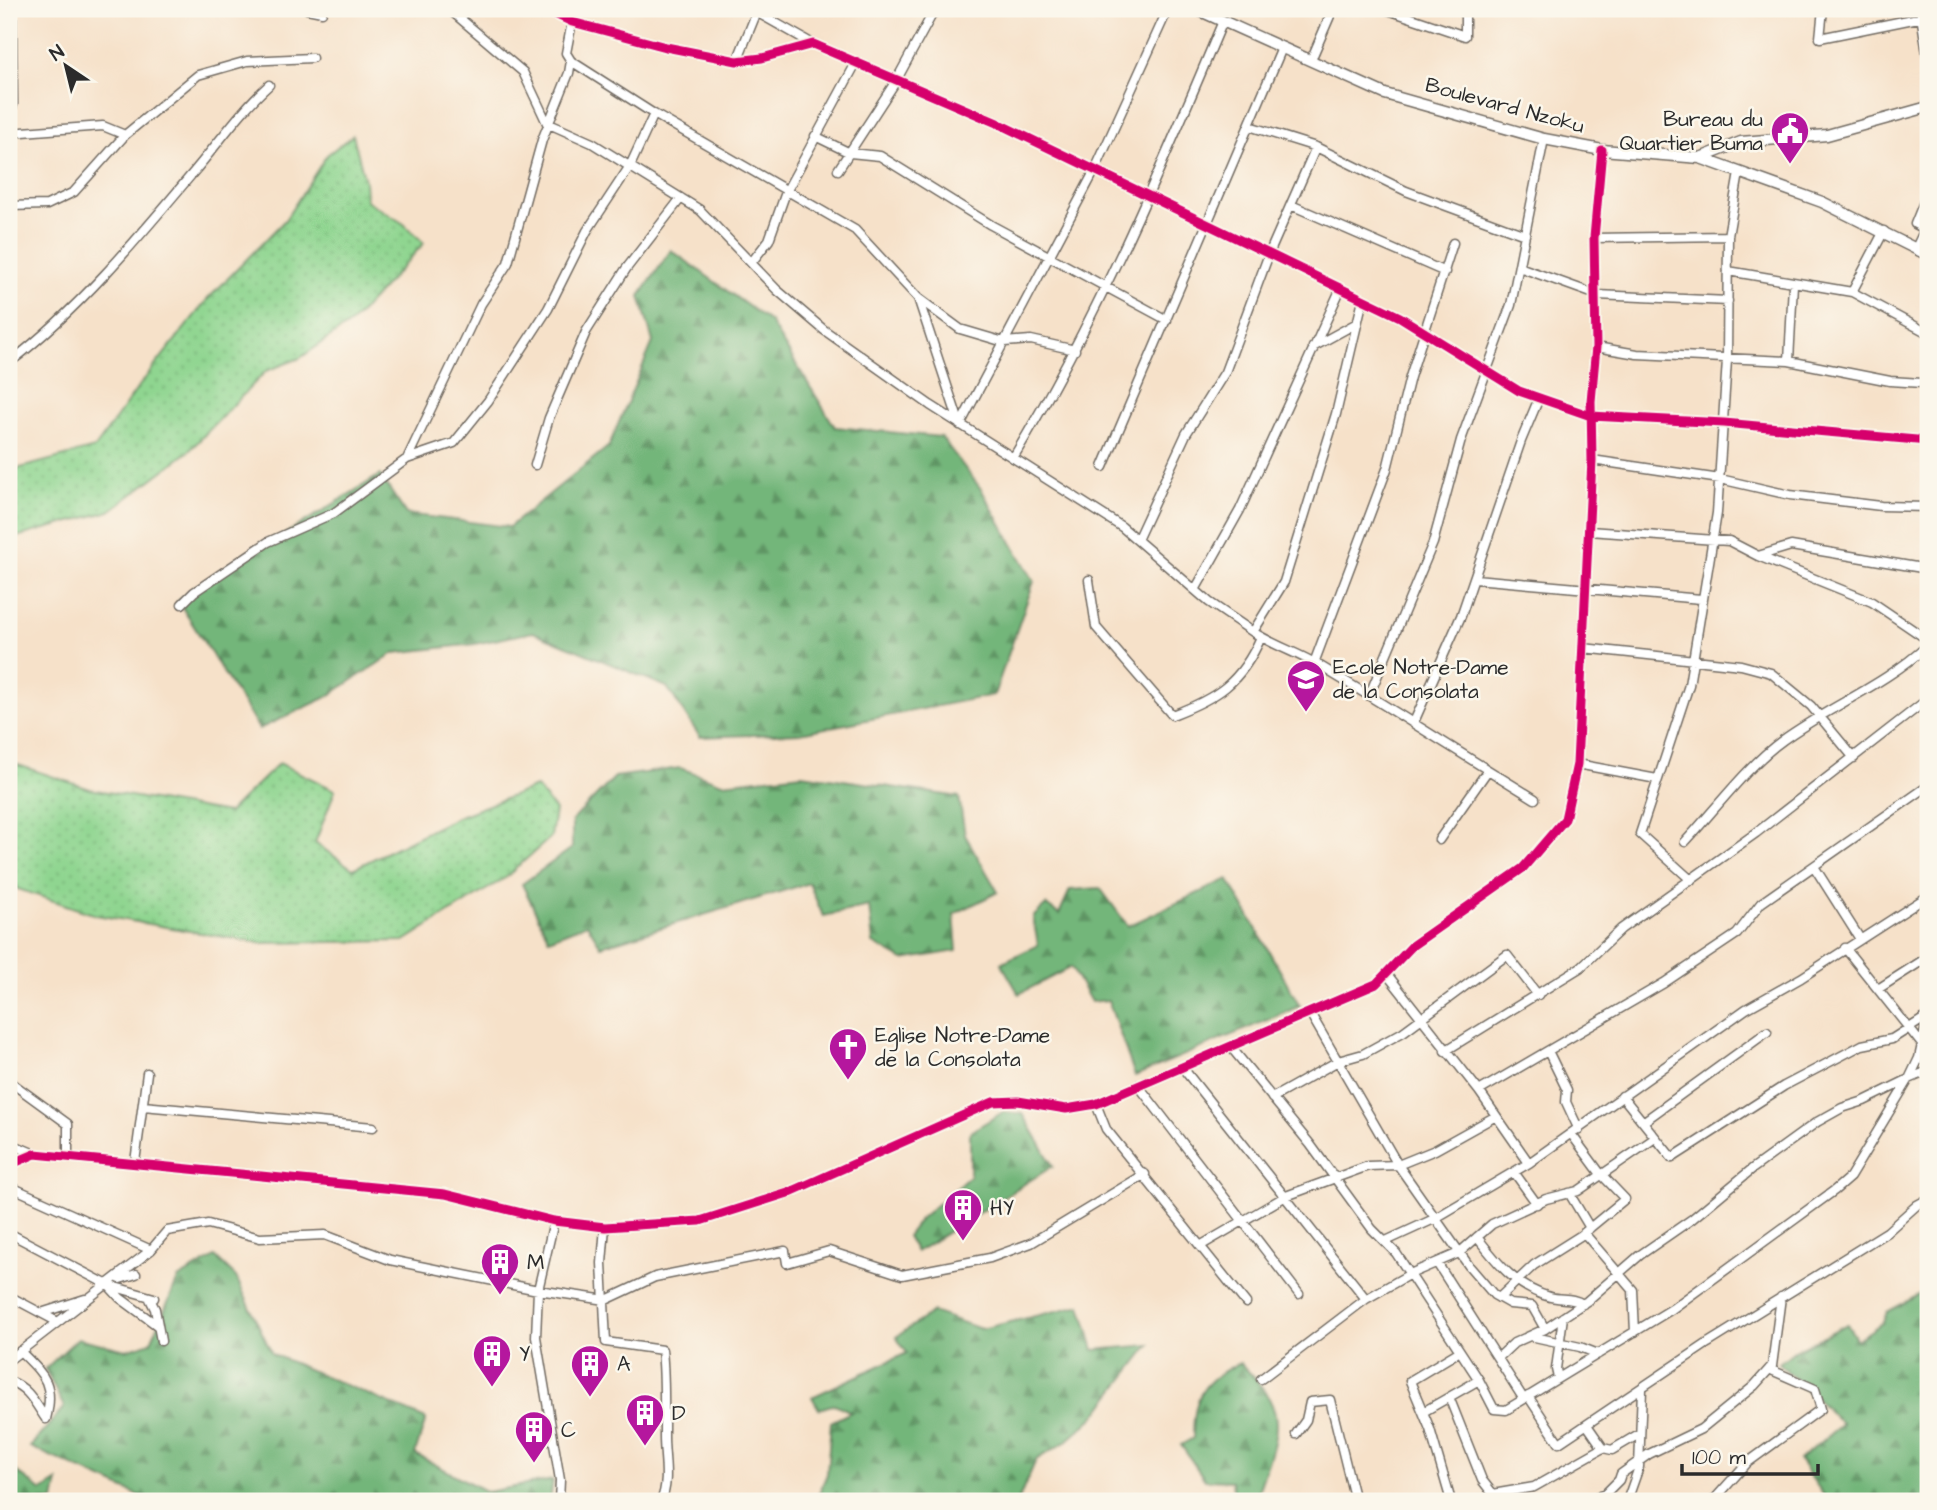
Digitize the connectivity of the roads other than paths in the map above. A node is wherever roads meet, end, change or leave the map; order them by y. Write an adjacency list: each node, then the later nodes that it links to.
1 (12, 9): 29 (street)
2 (307, 9): 13 (street)
3 (449, 9): 30 (street)
4 (544, 9): 16 (street)
5 (935, 9): 25 (street)
6 (1168, 9): 42 (street)
7 (1196, 9): 15 (street, Boulevard Nzoku)
8 (1333, 9): 20 (street)
9 (1385, 9): 10 (street)
10 (1465, 9)
11 (1823, 9): 14 (street)
12 (755, 10): 17 (street); 23 (street)
13 (322, 12)
14 (1923, 14): 21 (street)
15 (1223, 21): 18 (street, Boulevard Nzoku); 46 (street)
16 (572, 22): 22 (street); 23 (street)
17 (813, 44): 23 (street); 24 (street)
18 (1282, 48): 20 (street, Boulevard Nzoku); 31 (street)
19 (312, 58): 33 (street)
20 (1311, 60): 35 (street, Boulevard Nzoku)
21 (1928, 60)
22 (571, 61): 28 (street); 30 (street)
23 (737, 61)
24 (856, 63): 25 (street); 34 (street)
25 (896, 81): 38 (street); 42 (street)
26 (269, 85): 82 (street)
27 (1928, 107): 39 (street)
28 (654, 114): 40 (street); 44 (street)
29 (9, 115)
30 (548, 123): 40 (street); 92 (street)
31 (1249, 126): 36 (street); 50 (street)
32 (9, 132): 33 (street)
33 (125, 135): 49 (street)
34 (815, 136): 38 (street); 44 (street)
35 (1544, 139): 37 (street, Boulevard Nzoku); 52 (street)
36 (1316, 147): 48 (street); 52 (street)
37 (1602, 150): 39 (street, Boulevard Nzoku); 54 (street)
38 (850, 153): 41 (street); 59 (street)
39 (1700, 158): 43 (street, Boulevard Nzoku)
40 (630, 166): 47 (street); 92 (street)
41 (838, 170)
42 (1095, 170): 46 (street); 59 (street)
43 (1739, 173): 51 (street, Boulevard Nzoku); 53 (street)
44 (786, 192): 60 (street); 69 (street)
45 (1928, 192): 56 (street)
46 (1149, 196): 50 (street); 65 (street)
47 (681, 198): 60 (street); 94 (street)
48 (1291, 205): 57 (street); 63 (street)
49 (9, 206)
50 (1208, 224): 57 (street); 72 (street)
51 (1884, 231): 56 (street, Boulevard Nzoku); 67 (street)
52 (1525, 235): 61 (street)
53 (1728, 236): 54 (street); 62 (street)
54 (1594, 238): 68 (street)
55 (1453, 243): 63 (street)
56 (1916, 248): 58 (street, Boulevard Nzoku)
57 (1269, 254): 66 (street); 100 (street)
58 (1928, 255)
59 (1051, 256): 65 (street); 76 (street)
60 (751, 263): 88 (street)
61 (1519, 267): 68 (street); 83 (street)
62 (1728, 271): 64 (street); 71 (street)
63 (1445, 272): 74 (street)
64 (1793, 284): 67 (street); 81 (street)
65 (1107, 286): 72 (street); 79 (street)
66 (1341, 288): 70 (street); 77 (street)
67 (1852, 292): 75 (street)
68 (1597, 295): 71 (street); 78 (street)
69 (918, 298): 76 (street); 88 (street)
70 (1363, 299): 73 (street); 74 (street)
71 (1728, 301): 80 (street)
72 (1167, 320): 95 (street)
73 (1357, 323): 77 (street); 109 (street)
74 (1426, 333): 83 (street); 113 (street)
75 (1928, 333)
76 (1004, 342): 79 (street); 88 (street)
77 (1313, 347): 106 (street)
78 (1596, 347): 80 (street); 86 (street)
79 (1075, 350): 91 (street)
80 (1727, 360): 81 (street); 87 (street)
81 (1789, 361): 84 (street)
82 (9, 363)
83 (1486, 370): 85 (street); 114 (street)
84 (1928, 387)
85 (1539, 398): 86 (street); 103 (street)
86 (1591, 416): 87 (street); 93 (street)
87 (1724, 424): 90 (street); 96 (street)
88 (961, 425): 91 (street)
89 (1928, 433): 90 (street)
90 (1924, 441)
91 (1013, 458): 100 (street)
92 (407, 459): 108 (street)
93 (1592, 460): 96 (street); 98 (street)
94 (535, 465)
95 (1103, 467)
96 (1720, 480): 97 (street); 99 (street)
97 (1928, 507)
98 (1589, 531): 99 (street); 105 (street)
99 (1711, 538): 101 (street); 107 (street)
100 (1138, 540): 106 (street)
101 (1758, 556): 102 (street); 110 (street)
102 (1928, 569)
103 (1475, 579): 105 (street); 117 (street)
104 (1089, 580): 109 (street)
105 (1587, 587): 107 (street); 111 (street)
106 (1195, 590): 109 (street)
107 (1702, 599): 112 (street)
108 (182, 604)
109 (1257, 634): 113 (street)
110 (1928, 643): 116 (street)
111 (1583, 648): 112 (street); 119 (street)
112 (1693, 660): 116 (street); 121 (street)
113 (1314, 663): 114 (street)
114 (1369, 696): 117 (street)
115 (1928, 699): 118 (street)
116 (1820, 715): 118 (street); 125 (street)
117 (1413, 722): 120 (street)
118 (1854, 758): 127 (street)
119 (1577, 764): 121 (street); 132 (street)
120 (1488, 770): 123 (street); 124 (street)
121 (1657, 779): 127 (street)
122 (1928, 786): 126 (street)
123 (1535, 799)
124 (1439, 840)
125 (1685, 842)
126 (1815, 868): 129 (street); 143 (street)
127 (1691, 880): 134 (street)
128 (1928, 896): 129 (street)
129 (1860, 939): 130 (street)
130 (1845, 948): 133 (street); 153 (street)
131 (1928, 957): 133 (street)
132 (1386, 974): 135 (street); 137 (street)
133 (1878, 989): 138 (street)
134 (1538, 995): 137 (street); 142 (street)
135 (1310, 1013): 141 (street); 145 (street)
136 (1928, 1016): 138 (street); 140 (street)
137 (1422, 1017): 142 (street); 145 (street)
138 (1910, 1028): 140 (street); 161 (street)
139 (1767, 1032): 158 (street)
140 (1923, 1043): 144 (street); 149 (street)
141 (1230, 1046): 146 (street); 154 (street)
142 (1446, 1051): 152 (street)
143 (1548, 1051): 152 (street); 160 (street)
144 (1928, 1052)
145 (1338, 1062): 154 (street); 167 (street)
146 (1182, 1067): 151 (street); 175 (street)
147 (1928, 1071): 149 (street)
148 (147, 1073): 156 (street)
149 (1909, 1079): 190 (street); 211 (street)
150 (9, 1081): 164 (street)
151 (1139, 1086): 155 (street); 179 (street)
152 (1479, 1091): 157 (street)
153 (1622, 1096): 158 (street); 160 (street)
154 (1272, 1098): 172 (street)
155 (1096, 1104): 171 (street); 181 (street)
156 (143, 1106): 159 (street); 165 (street)
157 (1496, 1116): 166 (street); 167 (street)
158 (1643, 1122): 161 (street)
159 (373, 1127)
160 (1576, 1132): 166 (street); 170 (street)
161 (1655, 1138): 170 (street)
162 (9, 1143): 163 (street)
163 (35, 1154): 164 (street); 168 (street)
164 (68, 1157): 165 (street)
165 (135, 1162): 180 (street)
166 (1529, 1163): 169 (street)
167 (1398, 1165): 172 (street); 178 (street)
168 (9, 1166)
169 (1514, 1172): 177 (street); 178 (street)
170 (1600, 1173): 174 (street); 182 (street)
171 (1144, 1174): 186 (street); 203 (street)
172 (1335, 1178): 175 (street); 185 (street)
173 (9, 1186): 187 (street)
174 (1569, 1194): 177 (street); 182 (street)
175 (1286, 1196): 179 (street); 200 (street)
176 (1928, 1199): 199 (street)
177 (1536, 1204): 184 (street)
178 (1434, 1219): 185 (street); 188 (street)
179 (1244, 1220): 186 (street); 197 (street)
180 (554, 1221): 181 (street); 195 (street)
181 (606, 1227): 203 (street)
182 (1587, 1230): 190 (street); 193 (street)
183 (9, 1233): 194 (street)
184 (1477, 1237): 188 (street); 193 (street)
185 (1386, 1241): 192 (street)
186 (1200, 1246): 204 (street)
187 (151, 1250): 194 (street); 195 (street)
188 (1459, 1253): 189 (street); 201 (street)
189 (1437, 1263): 192 (street); 218 (street)
190 (1620, 1273): 205 (street); 211 (street)
191 (136, 1274): 194 (street)
192 (1410, 1274): 200 (street); 216 (street)
193 (1516, 1280): 201 (street); 205 (street)
194 (108, 1285): 196 (street); 202 (street); 209 (street)
195 (538, 1290): 203 (street); 236 (street)
196 (136, 1294): 206 (street); 206 (street)
197 (1298, 1294)
198 (9, 1296): 207 (street)
199 (1781, 1297): 220 (street); 225 (street)
200 (1366, 1298): 222 (street)
201 (1499, 1298): 210 (street)
202 (88, 1299): 207 (street); 207 (street)
203 (606, 1300): 237 (street)
204 (1246, 1303)
205 (1583, 1304): 208 (street)
206 (155, 1314): 209 (street)
207 (49, 1315): 215 (street)
208 (1563, 1317): 210 (street); 214 (street)
209 (159, 1326): 213 (street)
210 (1545, 1329): 212 (street)
211 (1635, 1332): 217 (street)
212 (1530, 1336): 214 (street); 218 (street)
213 (161, 1341)
214 (1558, 1343): 217 (street); 221 (street)
215 (20, 1351): 219 (street); 224 (street)
216 (1460, 1351): 223 (street); 228 (street)
217 (1598, 1354): 221 (street)
218 (1497, 1358): 227 (street)
219 (9, 1360)
220 (1769, 1369): 233 (street); 243 (street)
221 (1558, 1378): 227 (street)
222 (1261, 1379)
223 (1479, 1380): 226 (street); 227 (street)
224 (9, 1381)
225 (1642, 1389): 229 (street); 231 (street)
226 (1449, 1397): 228 (street); 235 (street)
227 (1525, 1397): 229 (street)
228 (1423, 1412): 239 (street)
229 (1587, 1425): 232 (street)
230 (1296, 1434): 238 (street)
231 (1639, 1434): 232 (street); 233 (street)
232 (1603, 1448): 235 (street)
233 (1639, 1463): 234 (street); 242 (street)
234 (1605, 1494): 240 (street); 241 (street)
235 (1492, 1497)
236 (559, 1501)
237 (662, 1501)
238 (1355, 1501)
239 (1451, 1501)
240 (1583, 1501)
241 (1598, 1501)
242 (1628, 1501)
243 (1713, 1501)

